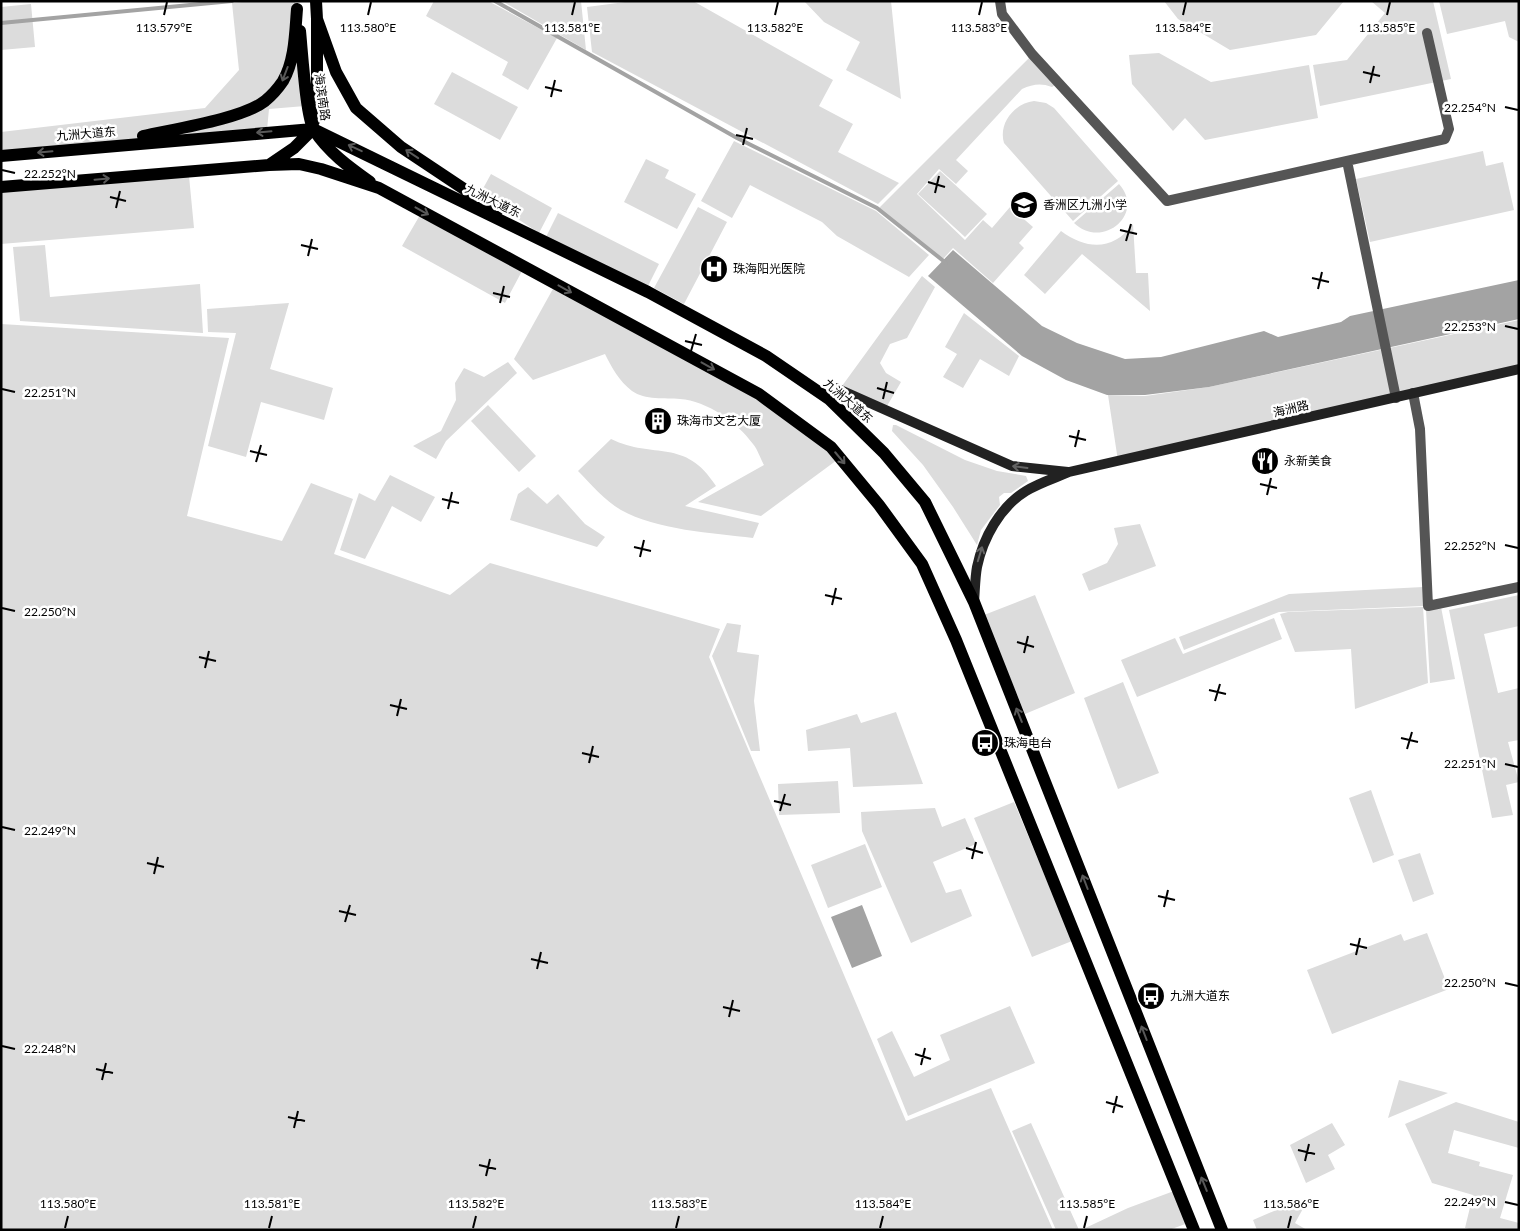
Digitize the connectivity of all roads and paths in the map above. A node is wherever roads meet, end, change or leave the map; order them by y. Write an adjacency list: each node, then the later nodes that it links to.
1 (316, 1): 4 (main road, 海滨南路)
2 (1000, 1): 9 (street)
3 (297, 5): 6 (main road, 海滨南路); 7 (main road, one-way to 7)
4 (317, 19): 6 (main road, 海滨南路); 13 (main road, one-way to 4)
5 (1427, 33): 9 (street)
6 (313, 129): 7 (main road, 九洲大道东, one-way to 7); 10 (main road); 12 (main road); 13 (main road, 九洲大道东, one-way to 6)
7 (89, 148): 8 (main road, 九洲大道东, one-way to 8)
8 (1, 156)
9 (1347, 161): 17 (street)
10 (269, 165): 11 (main road, one-way to 10); 12 (main road)
11 (1, 187)
12 (379, 188): 21 (main road, one-way to 21)
13 (540, 240): 20 (main road, 九洲大道东)
14 (1519, 369): 16 (street, 海洲路)
15 (836, 388): 18 (street, one-way to 15)
16 (1413, 393): 17 (street, 海洲路); 19 (street)
17 (1396, 398): 18 (street, 海洲路)
18 (1069, 472): 20 (street, one-way to 18)
19 (1519, 587)
20 (974, 602): 22 (main road, 九洲大道东, one-way to 20)
21 (1194, 1230)
22 (1222, 1230)

